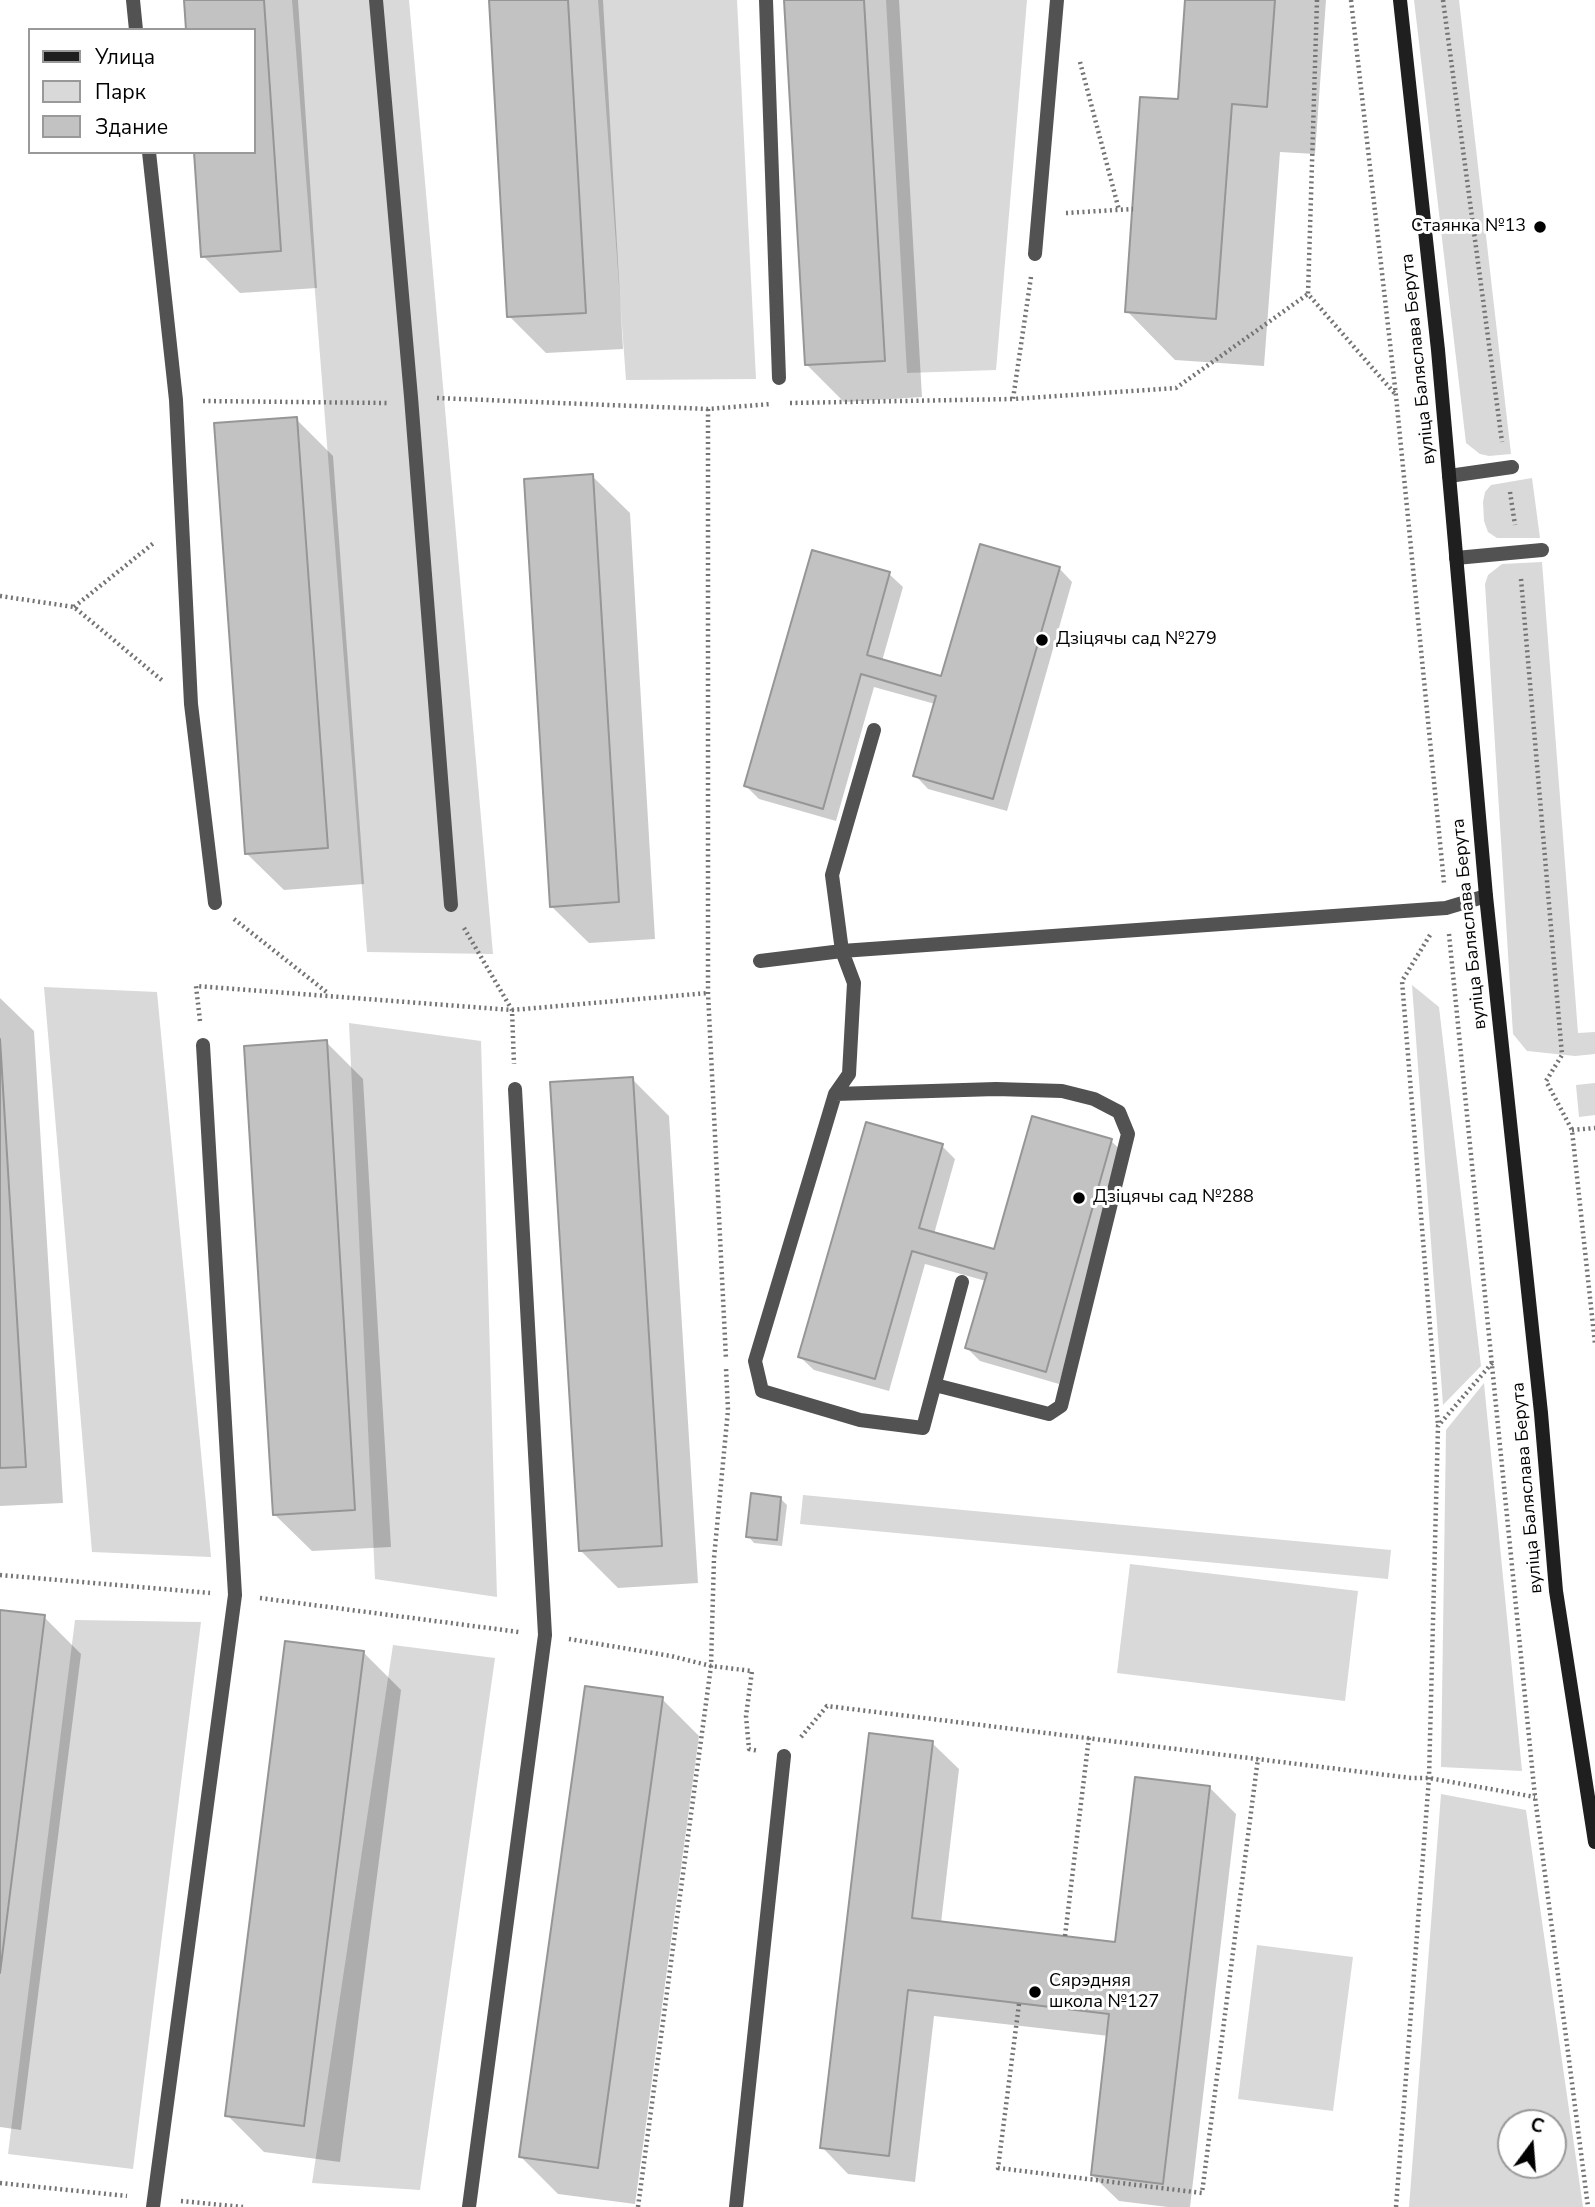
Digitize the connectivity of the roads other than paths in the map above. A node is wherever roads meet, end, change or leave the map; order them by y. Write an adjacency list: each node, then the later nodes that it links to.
1 (133, 0): 6 (lane)
2 (376, 0): 17 (lane)
3 (766, 0): 9 (lane)
4 (1057, 0): 8 (lane)
5 (1400, 0): 11 (street, вуліца Баляслава Берута)
6 (136, 28)
7 (149, 154): 16 (lane)
8 (1035, 254)
9 (779, 378)
10 (1509, 468): 11 (lane)
11 (1449, 476): 13 (street, вуліца Баляслава Берута)
12 (1542, 550): 13 (lane)
13 (1455, 558): 15 (street, вуліца Баляслава Берута)
14 (874, 730): 18 (lane)
15 (1486, 896): 18 (lane); 26 (street, вуліца Баляслава Берута)
16 (215, 903)
17 (451, 905)
18 (842, 951): 19 (lane); 22 (lane)
19 (760, 961)
20 (203, 1045): 27 (lane)
21 (515, 1089): 28 (lane)
22 (835, 1094): 24 (lane); 24 (lane)
23 (962, 1283): 24 (lane)
24 (935, 1385)
25 (784, 1756): 29 (lane)
26 (1595, 1842)
27 (154, 2203)
28 (469, 2207)
29 (736, 2207)

